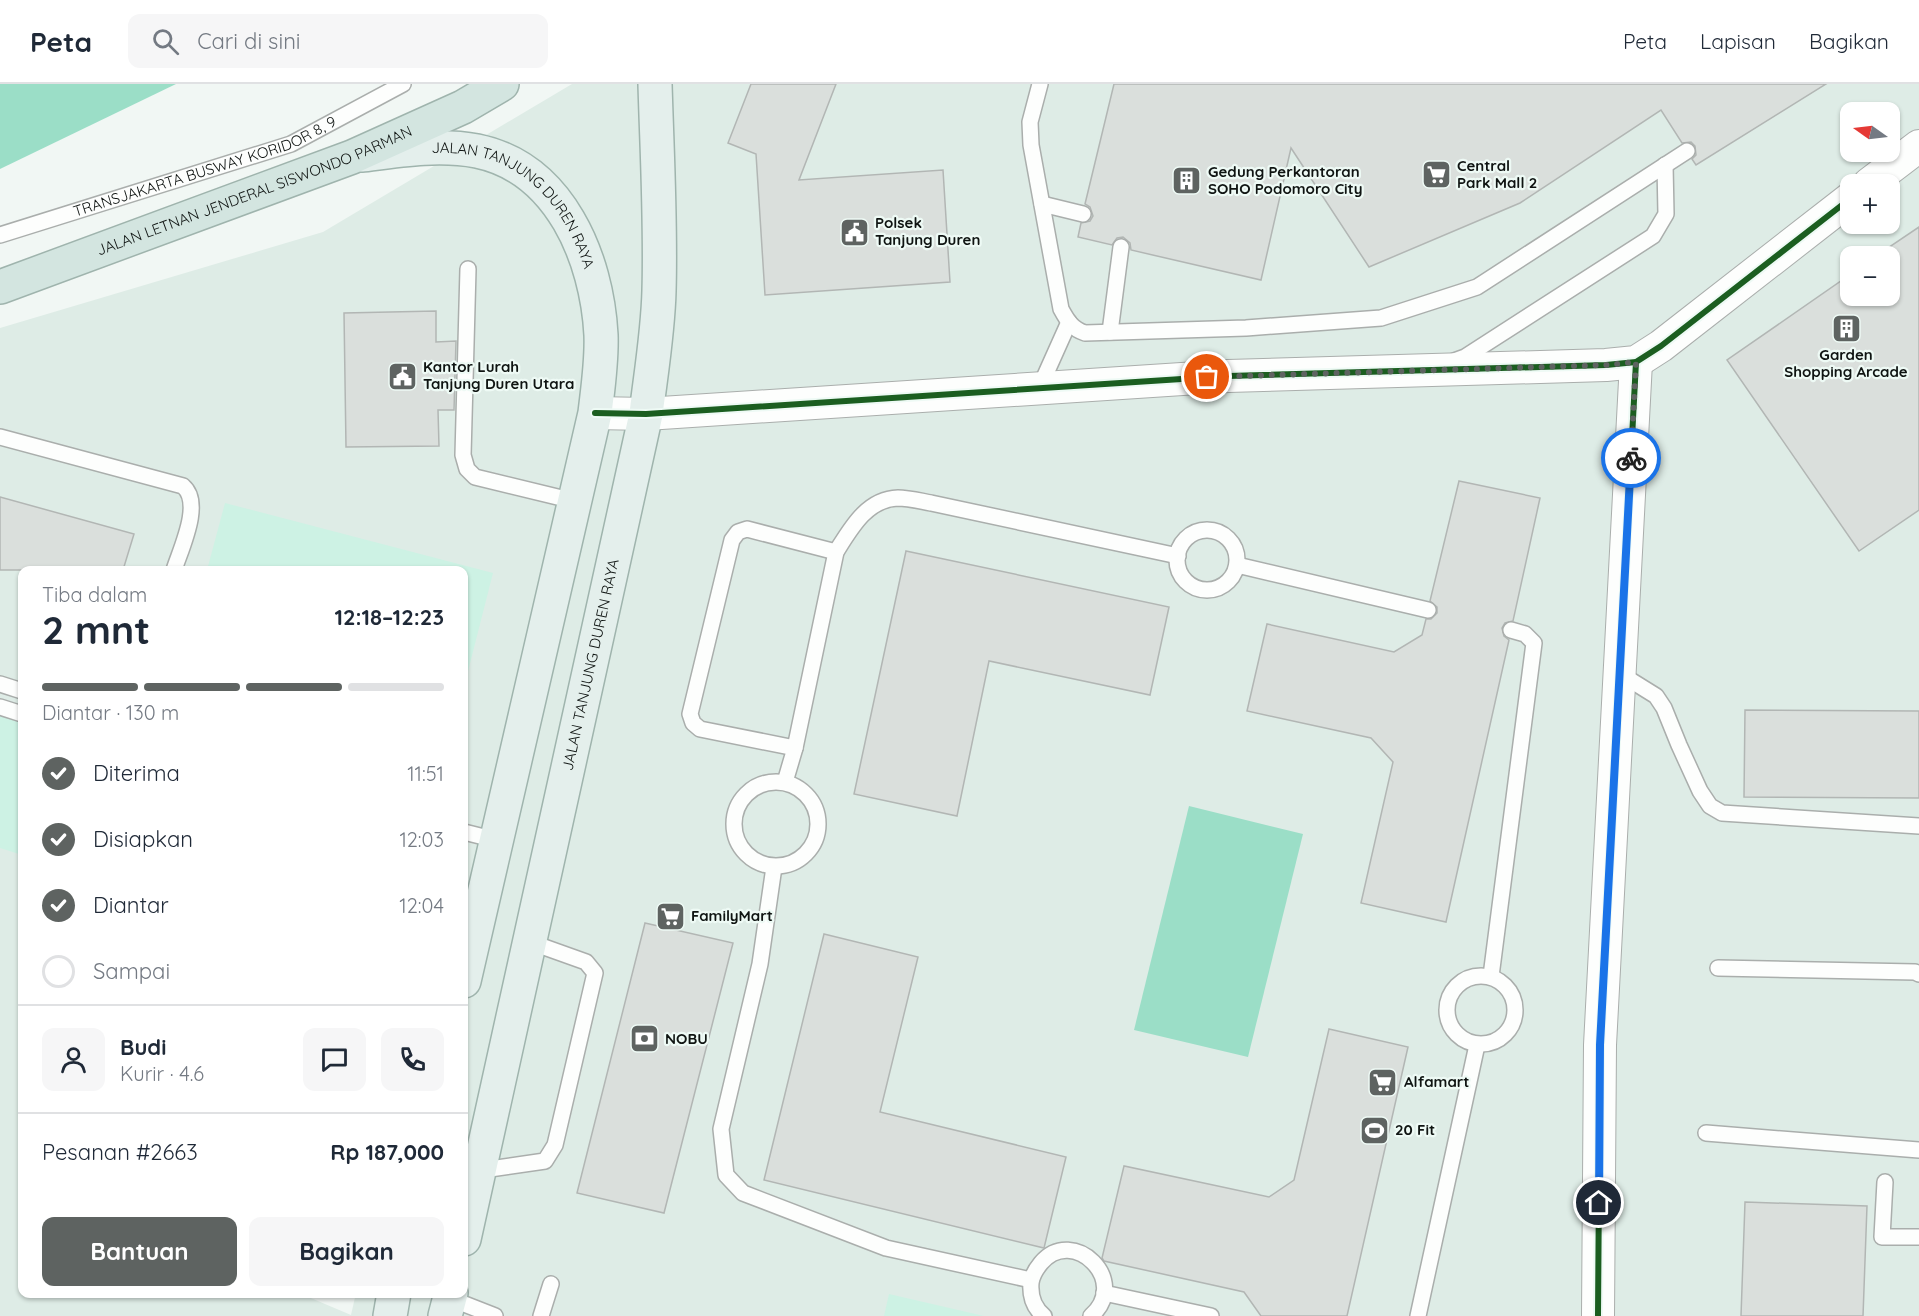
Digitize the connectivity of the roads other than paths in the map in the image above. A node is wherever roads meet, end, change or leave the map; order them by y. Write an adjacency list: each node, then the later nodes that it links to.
1 (403, 84): 13 (lane, TRANSJAKARTA BUSWAY KORIDOR 8, 9)
2 (502, 84): 7 (highway, JALAN LETNAN JENDERAL SISWONDO PARMAN)
3 (655, 84): 23 (main road, JALAN TANJUNG DUREN RAYA)
4 (1040, 84): 10 (lane)
5 (1919, 146): 9 (street)
6 (1687, 151): 8 (lane)
7 (352, 157): 16 (highway, JALAN LETNAN JENDERAL SISWONDO PARMAN); 22 (main road, JALAN TANJUNG DUREN RAYA)
8 (1665, 165): 18 (lane); 20 (lane)
9 (1882, 174)
10 (1042, 204): 12 (lane); 17 (lane)
11 (1840, 207): 19 (street)
12 (1083, 214)
13 (0, 235)
14 (1120, 247): 18 (lane)
15 (468, 269): 25 (lane)
16 (0, 287)
17 (1068, 322): 18 (lane); 21 (lane)
18 (1110, 332)
19 (1636, 362): 20 (street); 32 (street)
20 (1425, 370): 21 (street)
21 (1039, 388): 23 (street)
22 (595, 412): 23 (street); 25 (main road, JALAN TANJUNG DUREN RAYA)
23 (646, 414): 43 (main road, JALAN TANJUNG DUREN RAYA)
24 (0, 437): 28 (lane)
25 (574, 501): 41 (main road, JALAN TANJUNG DUREN RAYA)
26 (837, 552): 27 (lane); 37 (lane); 37 (lane)
27 (1178, 556): 29 (lane); 29 (lane)
28 (175, 566)
29 (1237, 566): 30 (lane)
30 (1428, 610)
31 (1511, 630): 47 (lane)
32 (1619, 673): 39 (lane); 67 (street)
33 (0, 684): 34 (lane)
34 (18, 690)
35 (0, 707): 36 (lane)
36 (18, 713)
37 (795, 748): 38 (lane)
38 (785, 782): 42 (lane); 42 (lane)
39 (1919, 826)
40 (468, 833): 41 (lane)
41 (496, 840): 44 (main road, JALAN TANJUNG DUREN RAYA)
42 (774, 867): 55 (lane)
43 (530, 942): 51 (main road, JALAN TANJUNG DUREN RAYA); 51 (lane)
44 (468, 963)
45 (1718, 968): 46 (lane)
46 (1919, 974)
47 (1491, 976): 48 (lane); 48 (lane)
48 (1477, 1045): 66 (lane)
49 (1706, 1133): 50 (lane)
50 (1919, 1150)
51 (472, 1170): 53 (main road, JALAN TANJUNG DUREN RAYA)
52 (1885, 1182): 54 (lane)
53 (468, 1204)
54 (1919, 1237)
55 (1031, 1280): 57 (lane); 63 (lane)
56 (551, 1284): 62 (lane)
57 (1104, 1293): 64 (lane); 65 (lane)
58 (393, 1298): 60 (main road)
59 (448, 1302): 61 (lane)
60 (390, 1316)
61 (495, 1316)
62 (541, 1316)
63 (1044, 1316)
64 (1091, 1316)
65 (1211, 1316)
66 (1418, 1316)
67 (1598, 1316)

